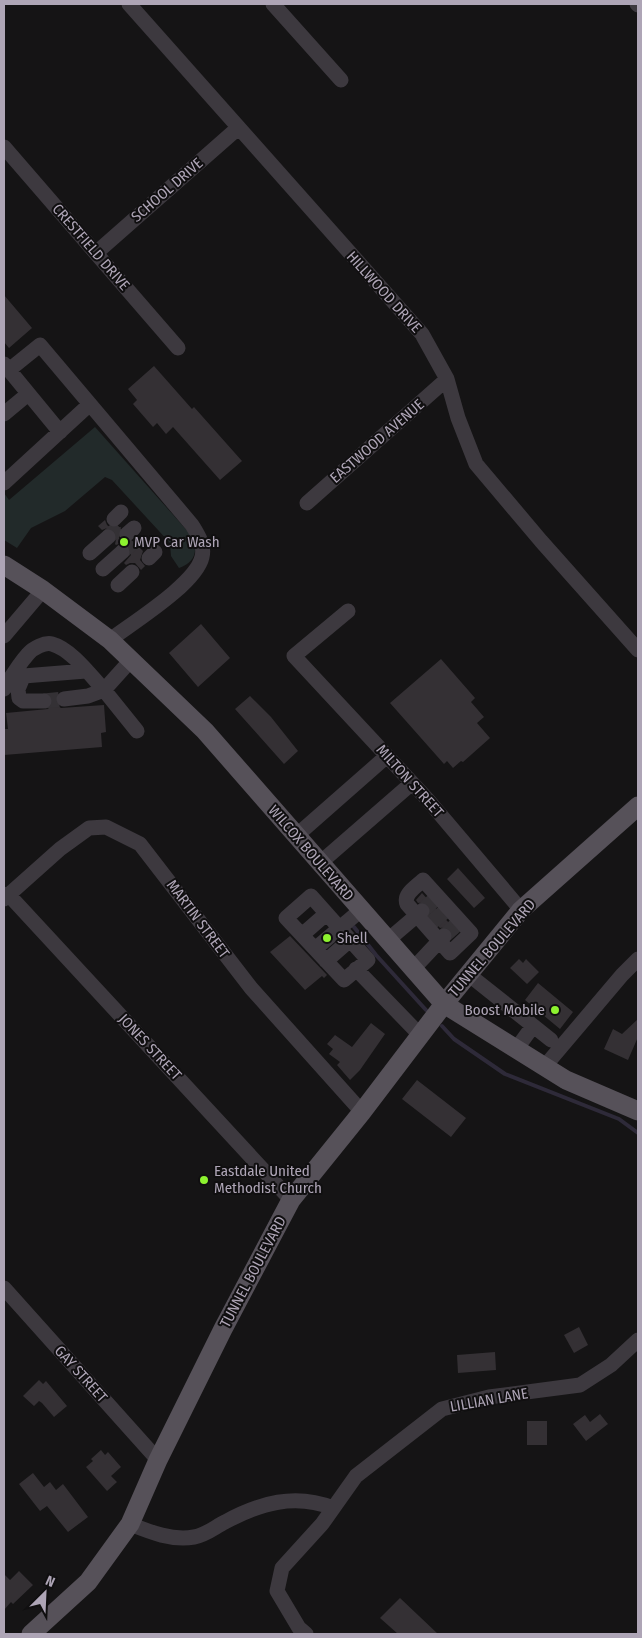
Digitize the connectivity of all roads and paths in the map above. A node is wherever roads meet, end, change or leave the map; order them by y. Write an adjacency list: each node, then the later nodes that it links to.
1 (129, 4): 4 (street, HILLWOOD DRIVE)
2 (273, 4): 3 (street)
3 (341, 80)
4 (238, 128): 6 (street, SCHOOL DRIVE); 9 (street, HILLWOOD DRIVE)
5 (4, 147): 6 (street, CRESTFIELD DRIVE)
6 (96, 252): 7 (street, CRESTFIELD DRIVE)
7 (178, 348)
8 (6, 367): 10 (street); 11 (street)
9 (447, 379): 15 (street, EASTWOOD AVENUE); 24 (street, HILLWOOD DRIVE)
10 (28, 394): 12 (street); 13 (street)
11 (90, 404): 13 (street); 23 (street)
12 (4, 414)
13 (60, 432): 14 (street)
14 (4, 483)
15 (307, 503)
16 (112, 541): 16 (street)
17 (4, 565): 20 (main road, WILCOX BOULEVARD)
18 (132, 572): 19 (street)
19 (118, 585)
20 (43, 590): 22 (street); 23 (main road, WILCOX BOULEVARD)
21 (348, 610): 32 (street, MILTON STREET)
22 (4, 636)
23 (110, 640): 25 (main road, WILCOX BOULEVARD)
24 (638, 650)
25 (131, 660): 28 (street); 35 (main road, WILCOX BOULEVARD)
26 (86, 671): 27 (street); 27 (street); 28 (street)
27 (13, 681): 30 (street)
28 (104, 690): 29 (street); 31 (street)
29 (64, 699)
30 (44, 701)
31 (137, 731)
32 (387, 756): 33 (street, MILTON STREET); 35 (street)
33 (412, 783): 36 (street); 39 (street, MILTON STREET)
34 (638, 806): 39 (main road, TUNNEL BOULEVARD)
35 (296, 836): 36 (main road, WILCOX BOULEVARD)
36 (320, 863): 38 (main road, WILCOX BOULEVARD)
37 (6, 897): 62 (street, MARTIN STREET); 63 (street, JONES STREET)
38 (361, 910): 42 (street); 47 (main road, WILCOX BOULEVARD)
39 (521, 910): 49 (main road, TUNNEL BOULEVARD)
40 (326, 914): 42 (street); 43 (street); 43 (street)
41 (424, 919): 44 (street); 45 (street); 47 (street)
42 (339, 928): 46 (street); 48 (street)
43 (302, 935): 48 (street)
44 (466, 938): 45 (street); 49 (street)
45 (442, 939): 53 (street)
46 (350, 940): 51 (street); 52 (street)
47 (388, 940): 53 (main road, WILCOX BOULEVARD)
48 (315, 949): 51 (street)
49 (483, 956): 54 (main road, TUNNEL BOULEVARD)
50 (638, 959): 60 (street)
51 (326, 961): 52 (street)
52 (356, 969): 57 (street)
53 (413, 969): 55 (main road, WILCOX BOULEVARD)
54 (468, 974): 55 (main road, TUNNEL BOULEVARD); 56 (street)
55 (444, 1004): 57 (main road, TUNNEL BOULEVARD); 59 (main road, WILCOX BOULEVARD)
56 (533, 1026): 58 (street); 59 (street)
57 (420, 1036): 62 (main road, TUNNEL BOULEVARD)
58 (551, 1040)
59 (517, 1048): 60 (main road, WILCOX BOULEVARD)
60 (545, 1066): 61 (main road, WILCOX BOULEVARD)
61 (636, 1107)
62 (362, 1112): 63 (main road, TUNNEL BOULEVARD)
63 (291, 1200): 66 (main road, TUNNEL BOULEVARD)
64 (4, 1288): 66 (street, GAY STREET)
65 (638, 1340): 67 (street, LILLIAN LANE)
66 (158, 1460): 68 (main road, TUNNEL BOULEVARD)
67 (333, 1508): 68 (street); 70 (street, LILLIAN LANE)
68 (130, 1524): 69 (main road, TUNNEL BOULEVARD)
69 (31, 1634)
70 (306, 1634)

